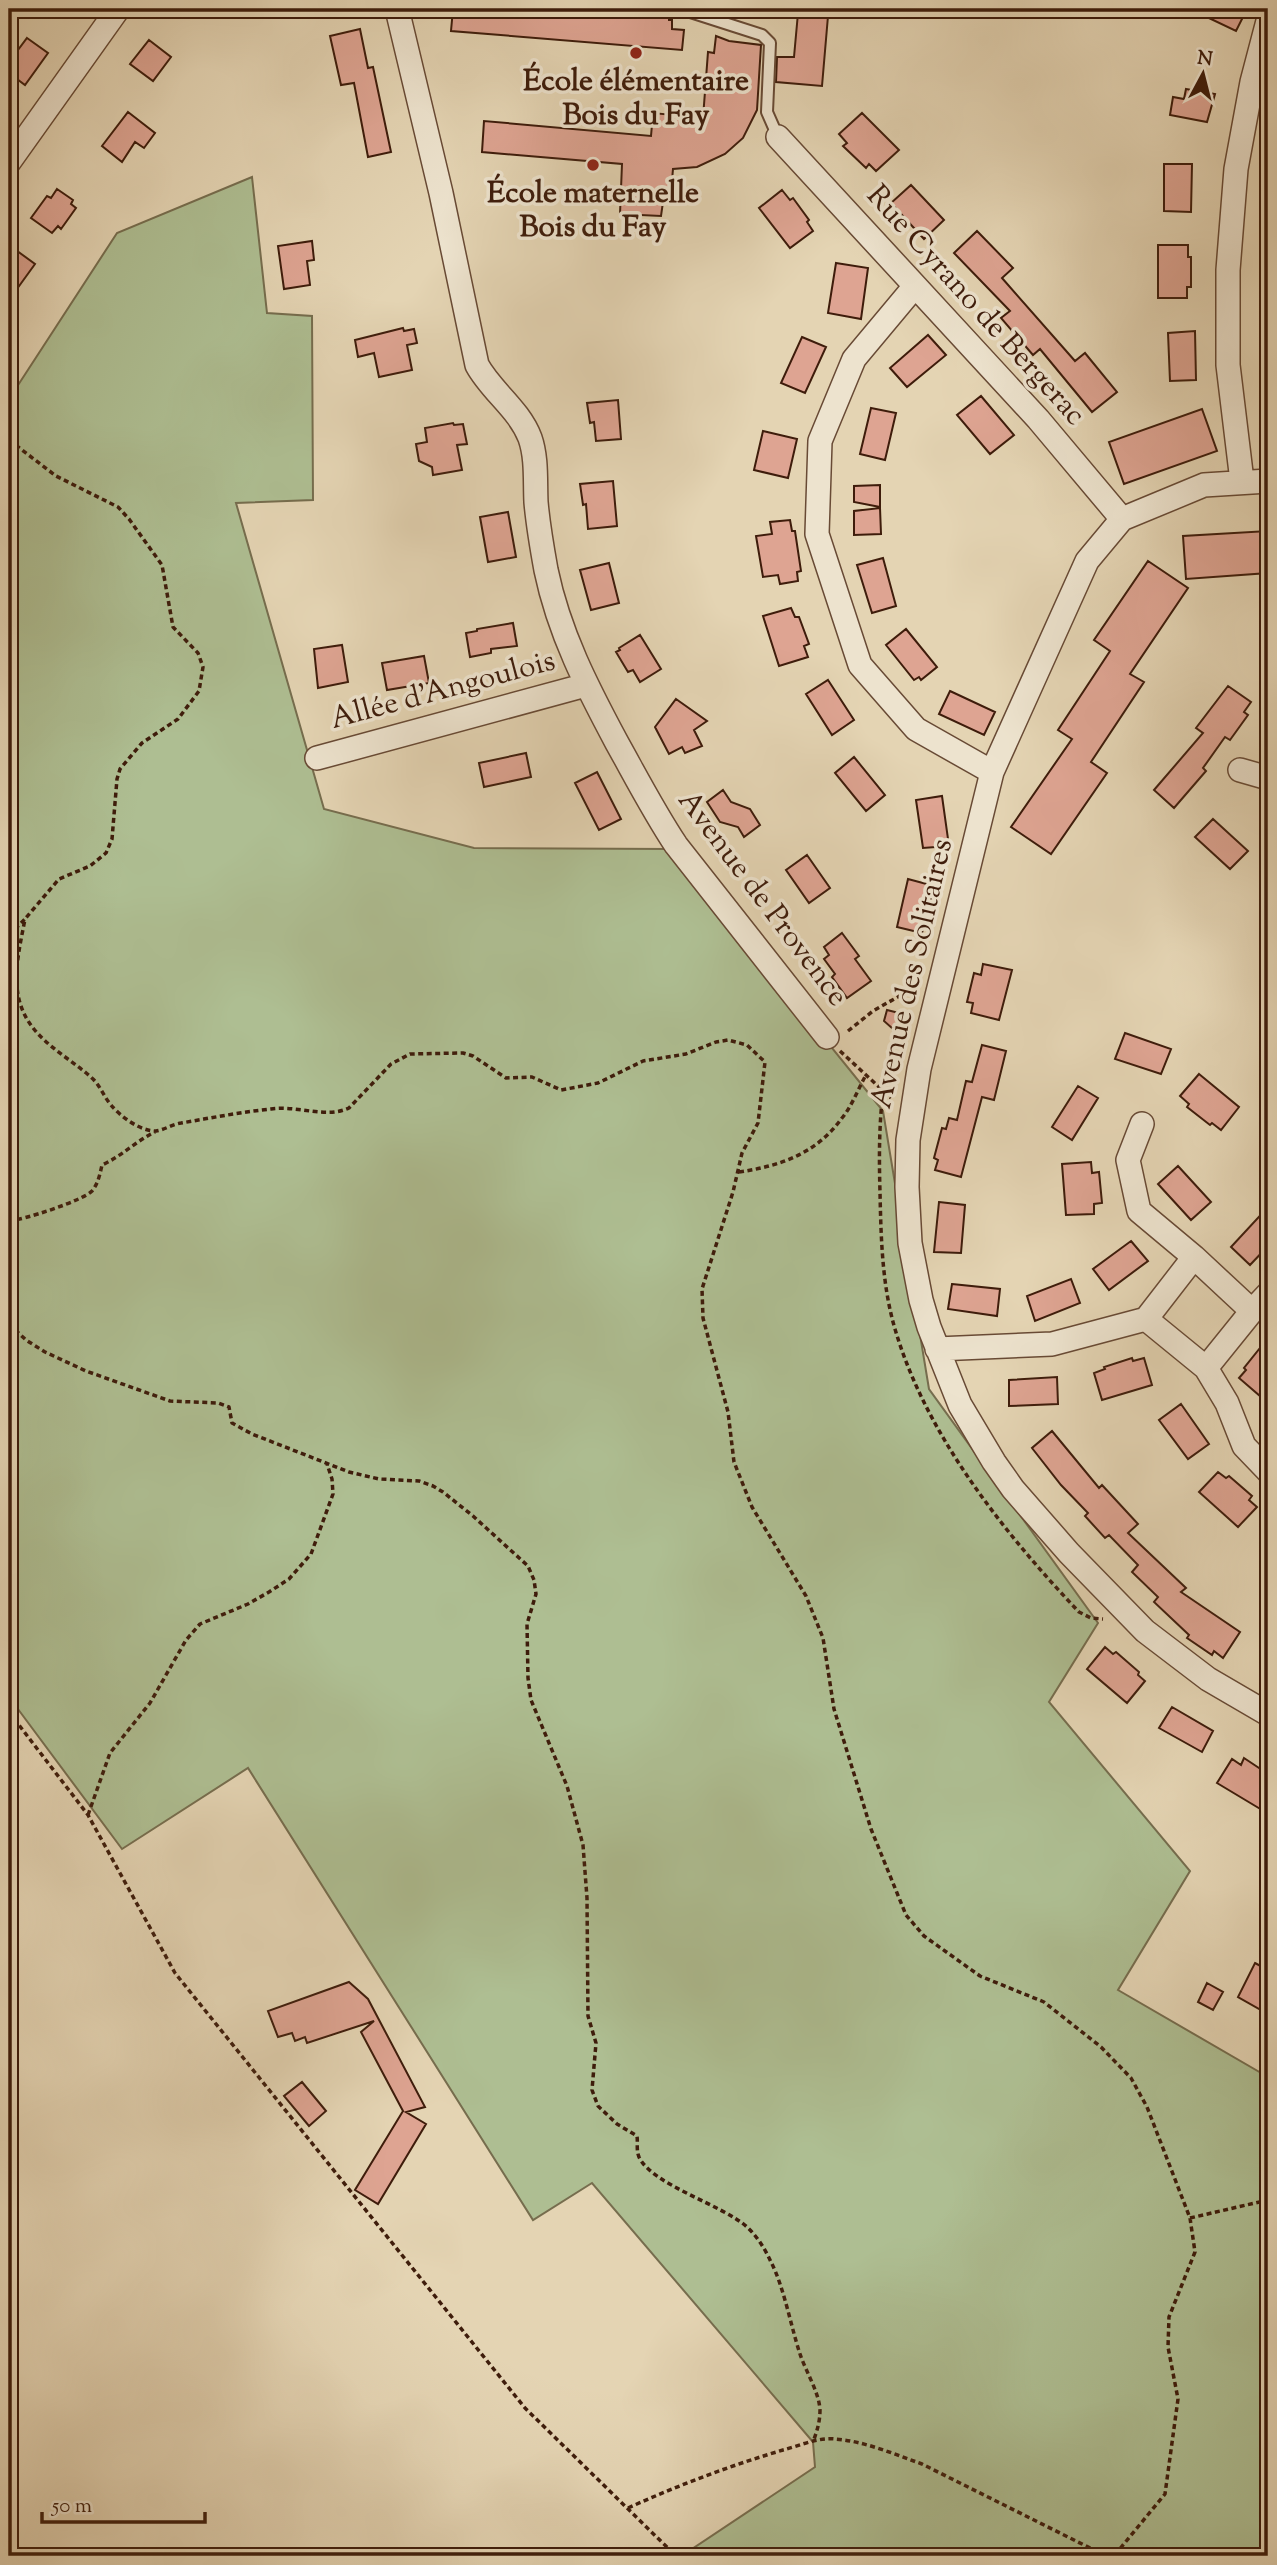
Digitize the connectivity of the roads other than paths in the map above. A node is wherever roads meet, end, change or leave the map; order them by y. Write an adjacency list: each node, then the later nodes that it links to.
1 (118, 9): 6 (street)
2 (397, 9): 11 (street, Avenue de Provence)
3 (681, 9): 5 (lane)
4 (1268, 21): 8 (street)
5 (778, 137): 7 (street, Rue Cyrano de Bergerac)
6 (9, 162)
7 (915, 286): 10 (street, Rue Cyrano de Bergerac); 14 (street)
8 (1242, 481): 9 (street); 10 (street)
9 (1268, 481)
10 (1122, 519): 14 (street, Avenue des Solitaires)
11 (586, 685): 12 (street, Allée d'Angoulois); 16 (street, Avenue de Provence)
12 (317, 758)
13 (1240, 770): 15 (street)
14 (992, 772): 22 (street, Avenue des Solitaires)
15 (1268, 778)
16 (834, 1039)
17 (1142, 1124): 18 (street)
18 (1194, 1257): 20 (street); 21 (street)
19 (1268, 1294): 20 (street)
20 (1252, 1311): 23 (street)
21 (1146, 1318): 22 (street); 23 (street)
22 (937, 1349): 25 (street, Avenue des Solitaires)
23 (1206, 1368): 24 (street)
24 (1268, 1471)
25 (1268, 1714)

